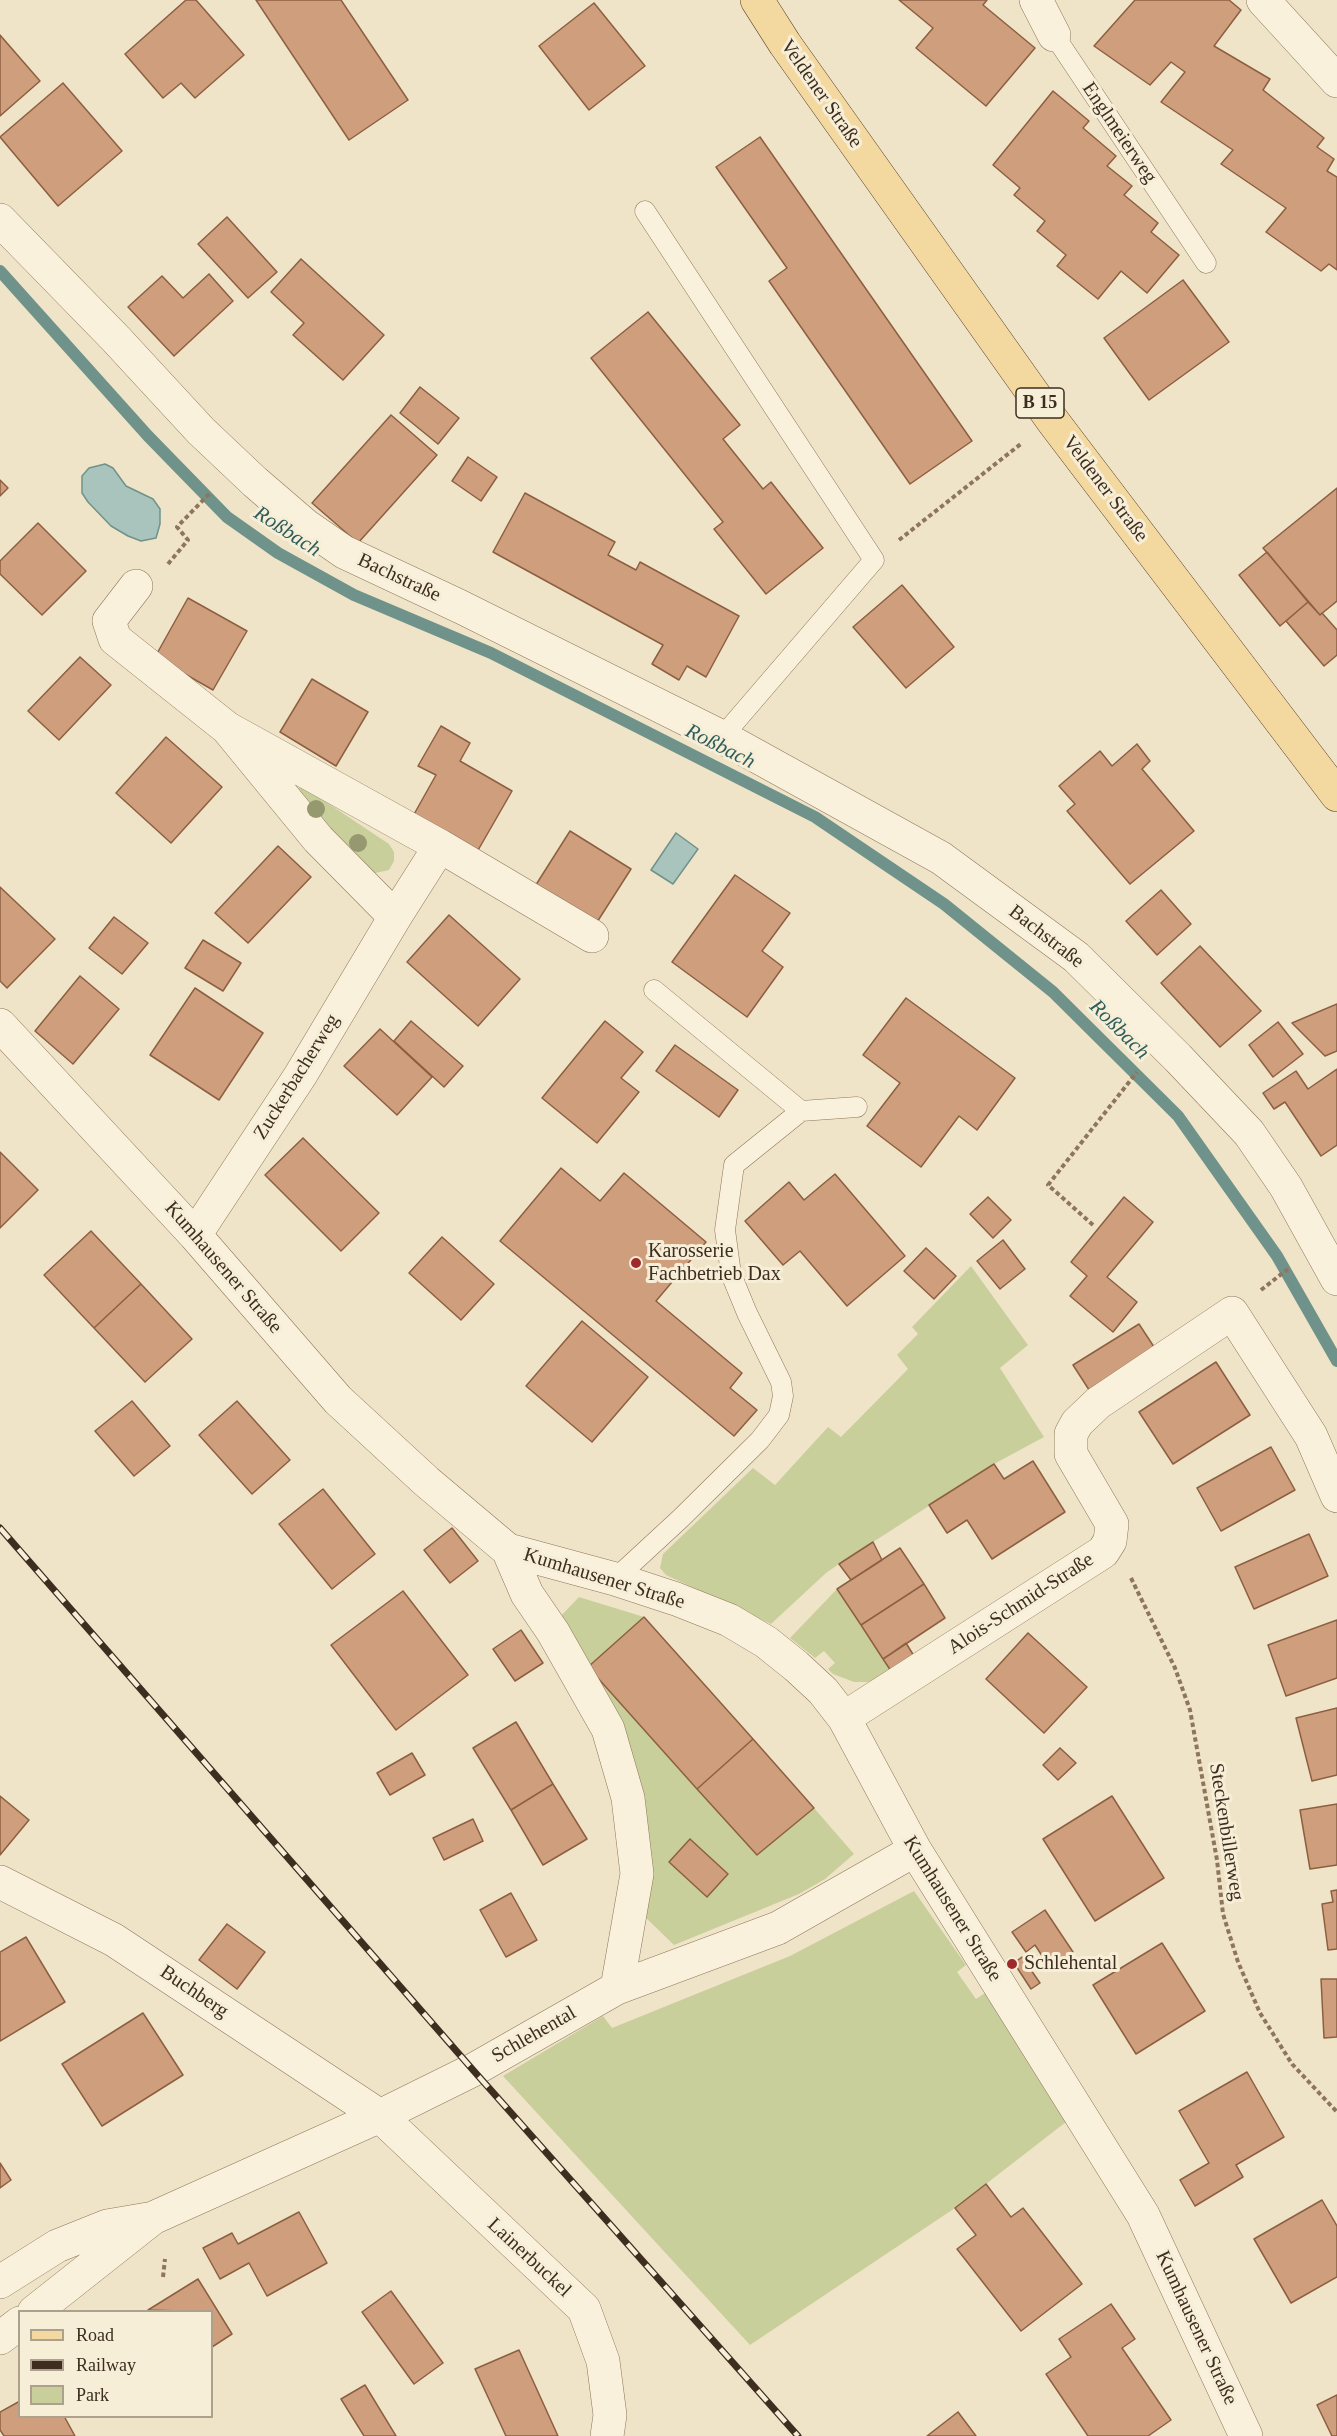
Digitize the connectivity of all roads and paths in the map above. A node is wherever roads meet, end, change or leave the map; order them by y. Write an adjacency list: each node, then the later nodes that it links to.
1 (757, 0): 9 (main road, Veldener Straße / B 15)
2 (1036, 0): 4 (street, Englmeierweg)
3 (1263, 0): 5 (street)
4 (1054, 35): 8 (lane, Englmeierweg)
5 (1337, 81)
6 (645, 212): 11 (lane)
7 (0, 220): 14 (street, Bachstraße)
8 (1206, 264)
9 (1052, 420): 11 (path); 15 (main road, Veldener Straße / B 15)
10 (215, 488): 12 (path)
11 (874, 560): 14 (lane)
12 (136, 586): 13 (street)
13 (226, 728): 16 (street); 17 (street)
14 (722, 737): 27 (street, Bachstraße)
15 (1337, 795)
16 (440, 846): 17 (street, Zuckerbacherweg); 18 (street)
17 (395, 917): 25 (street, Zuckerbacherweg)
18 (592, 936)
19 (654, 990): 23 (lane)
20 (0, 1025): 25 (street, Kumhausener Straße)
21 (1125, 1086): 24 (path)
22 (857, 1107): 23 (lane)
23 (801, 1112): 32 (lane)
24 (1092, 1225)
25 (195, 1234): 31 (street, Kumhausener Straße)
26 (1296, 1262): 28 (path)
27 (1337, 1279)
28 (1260, 1291)
29 (1337, 1496): 30 (street, Alois-Schmid-Straße)
30 (1110, 1541): 33 (street, Alois-Schmid-Straße); 37 (path, Steckenbillerweg)
31 (508, 1550): 32 (street, Kumhausener Straße); 36 (street, Kumhausener Straße)
32 (615, 1579): 33 (street, Kumhausener Straße)
33 (844, 1718): 34 (street, Kumhausener Straße)
34 (915, 1850): 36 (street, Schlehental); 45 (street, Kumhausener Straße)
35 (0, 1882): 38 (street, Buchberg)
36 (616, 1988): 38 (street, Schlehental)
37 (1337, 2112)
38 (380, 2116): 39 (street, Schlehental); 44 (street, Lainerbuckel)
39 (153, 2218): 40 (street, Schlehental); 41 (street, Schlehental)
40 (0, 2282)
41 (37, 2310)
42 (18, 2324): 43 (street)
43 (0, 2338)
44 (607, 2436)
45 (1246, 2436)

